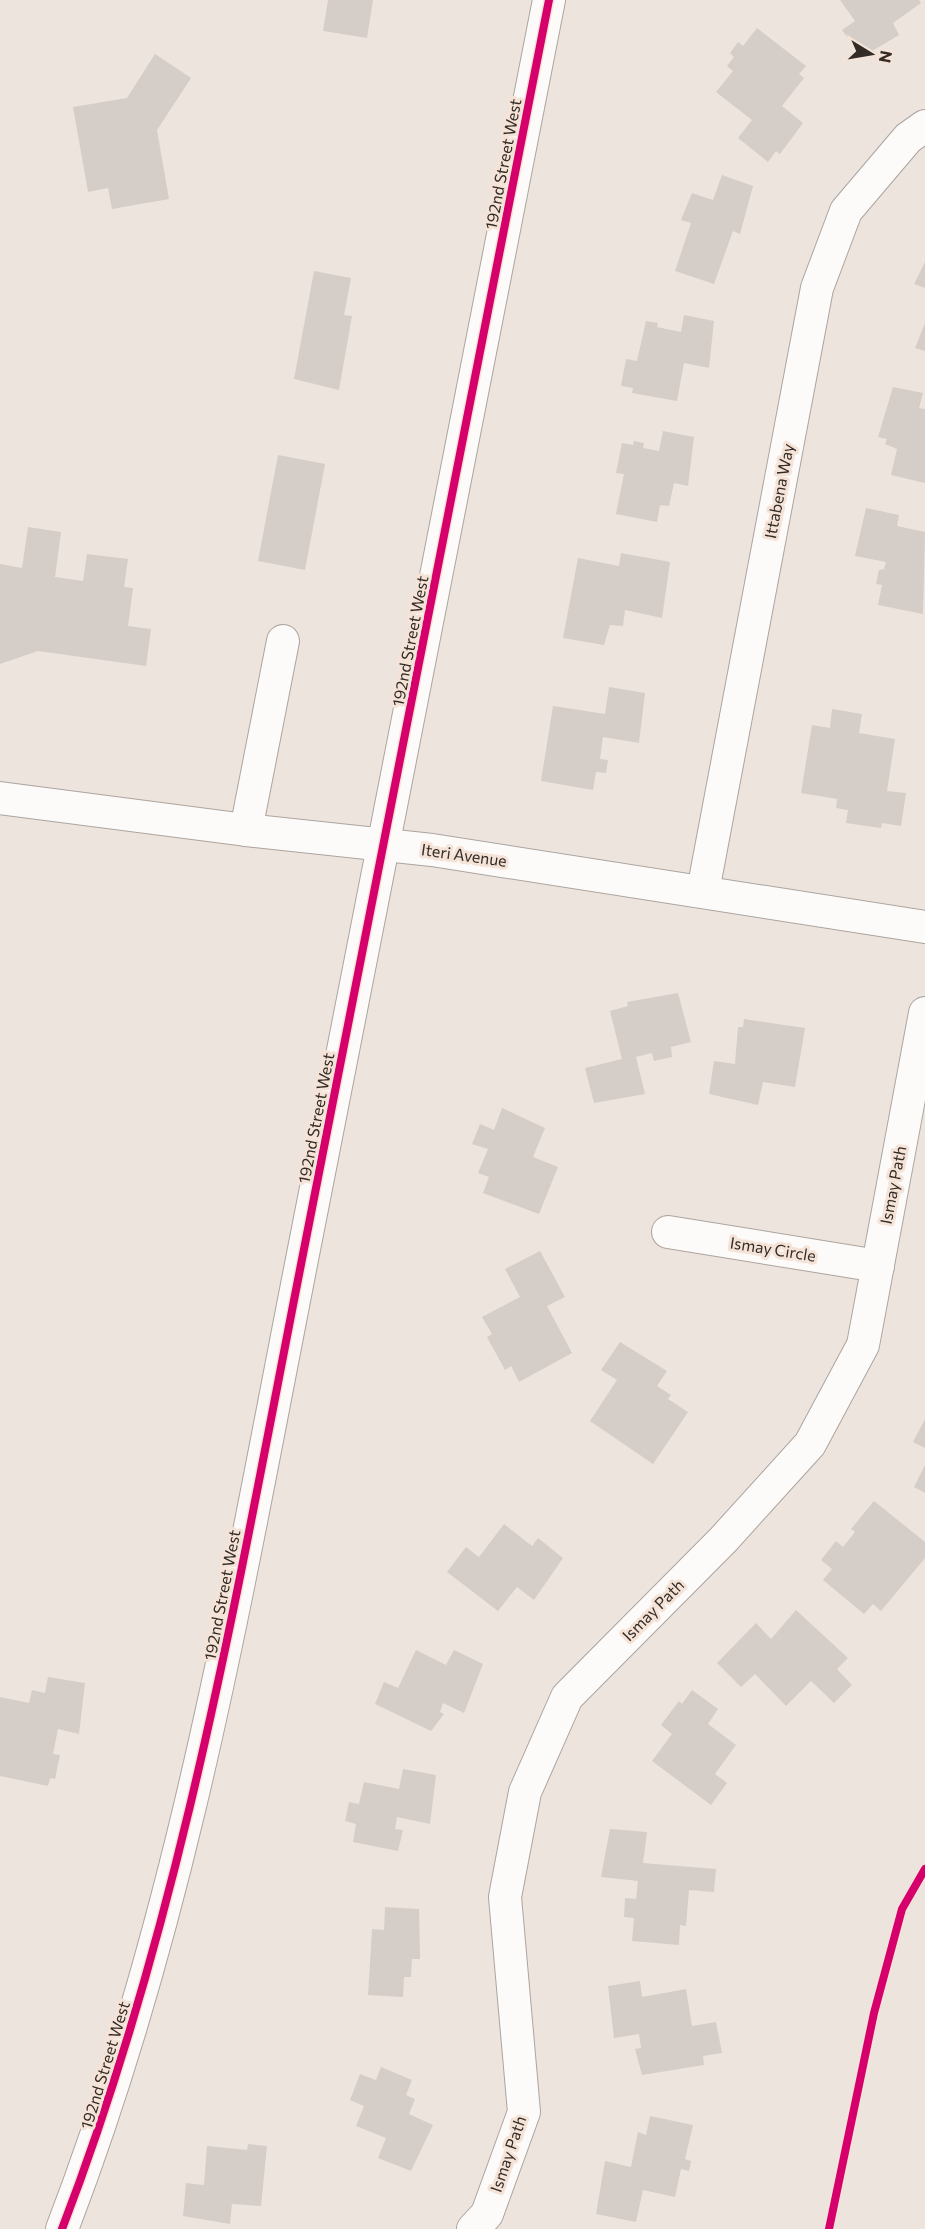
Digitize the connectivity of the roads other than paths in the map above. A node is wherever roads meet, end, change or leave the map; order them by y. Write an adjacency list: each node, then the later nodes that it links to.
1 (549, 0): 6 (street, 192nd Street West)
2 (925, 126): 7 (street, Ittabena Way)
3 (283, 641): 5 (street)
4 (0, 798): 5 (street, Iteri Avenue)
5 (246, 830): 6 (street, Iteri Avenue)
6 (383, 845): 7 (street, Iteri Avenue); 12 (street, 192nd Street West)
7 (704, 891): 8 (street, Iteri Avenue)
8 (925, 927)
9 (925, 1013): 11 (street, Ismay Path)
10 (668, 1232): 11 (street, Ismay Circle)
11 (878, 1266): 13 (street, Ismay Path)
12 (62, 2229)
13 (473, 2229)

